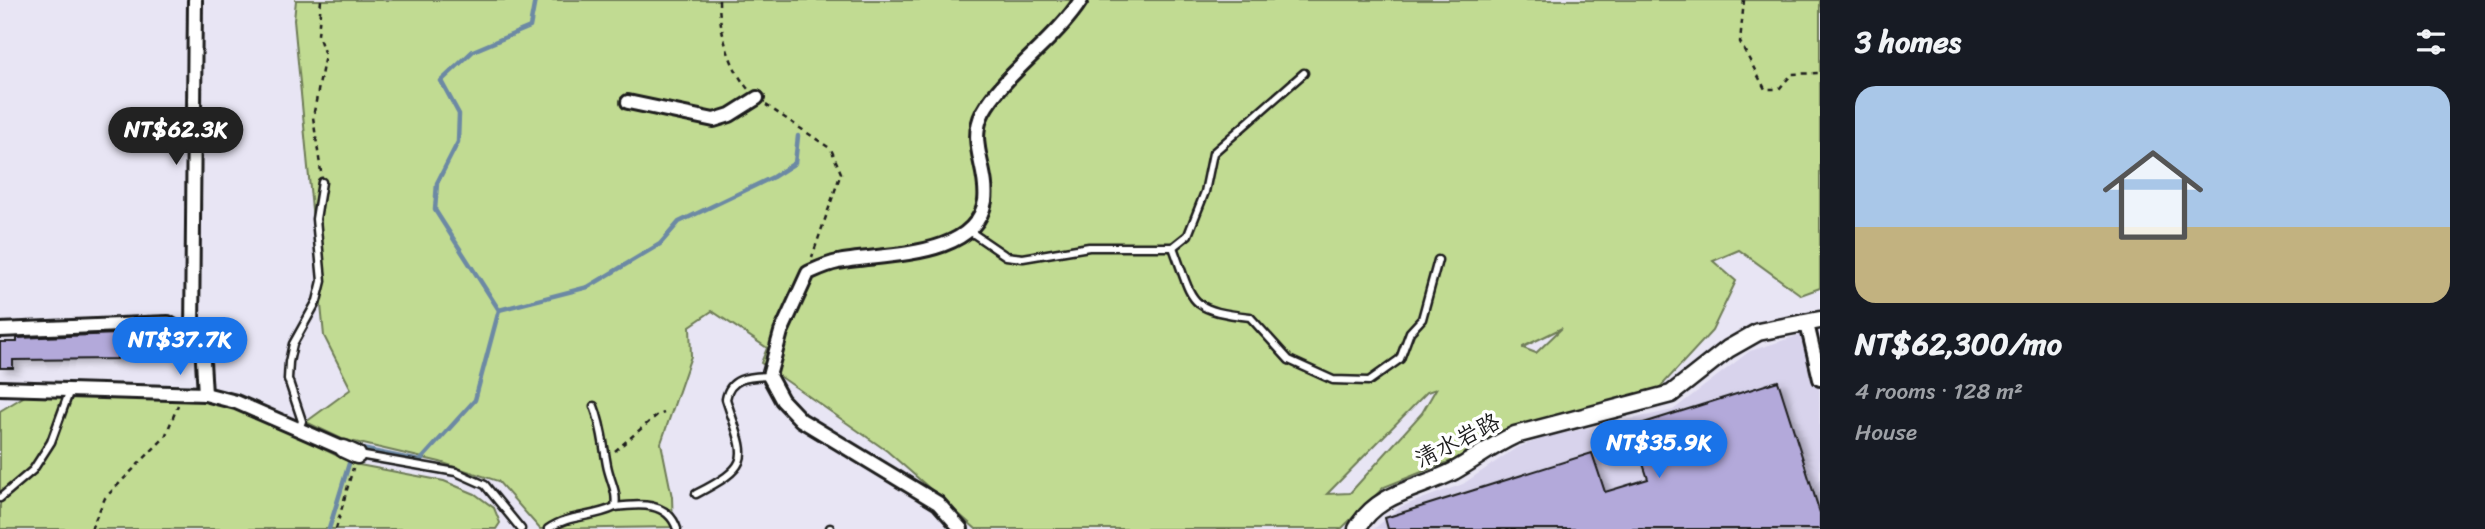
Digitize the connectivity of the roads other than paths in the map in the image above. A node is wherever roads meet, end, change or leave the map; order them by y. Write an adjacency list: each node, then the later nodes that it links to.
1 (195, 0): 12 (street)
2 (1081, 0): 7 (street)
3 (1304, 72): 8 (lane)
4 (757, 98): 5 (street)
5 (628, 102)
6 (322, 182): 19 (lane)
7 (968, 230): 8 (lane); 13 (street)
8 (1173, 247): 9 (lane)
9 (1438, 260)
10 (1813, 322): 14 (street); 28 (street, 清水岩路)
11 (0, 330): 12 (street)
12 (192, 335): 17 (street)
13 (769, 376): 21 (lane); 27 (street)
14 (1820, 379)
15 (0, 388): 16 (street)
16 (71, 388): 17 (street); 22 (lane)
17 (205, 394): 19 (street)
18 (594, 406): 23 (lane)
19 (298, 430): 20 (street)
20 (351, 452): 24 (lane)
21 (696, 494)
22 (0, 498)
23 (615, 508): 25 (lane); 26 (lane)
24 (521, 529)
25 (548, 529)
26 (677, 529)
27 (961, 529)
28 (1357, 529)

